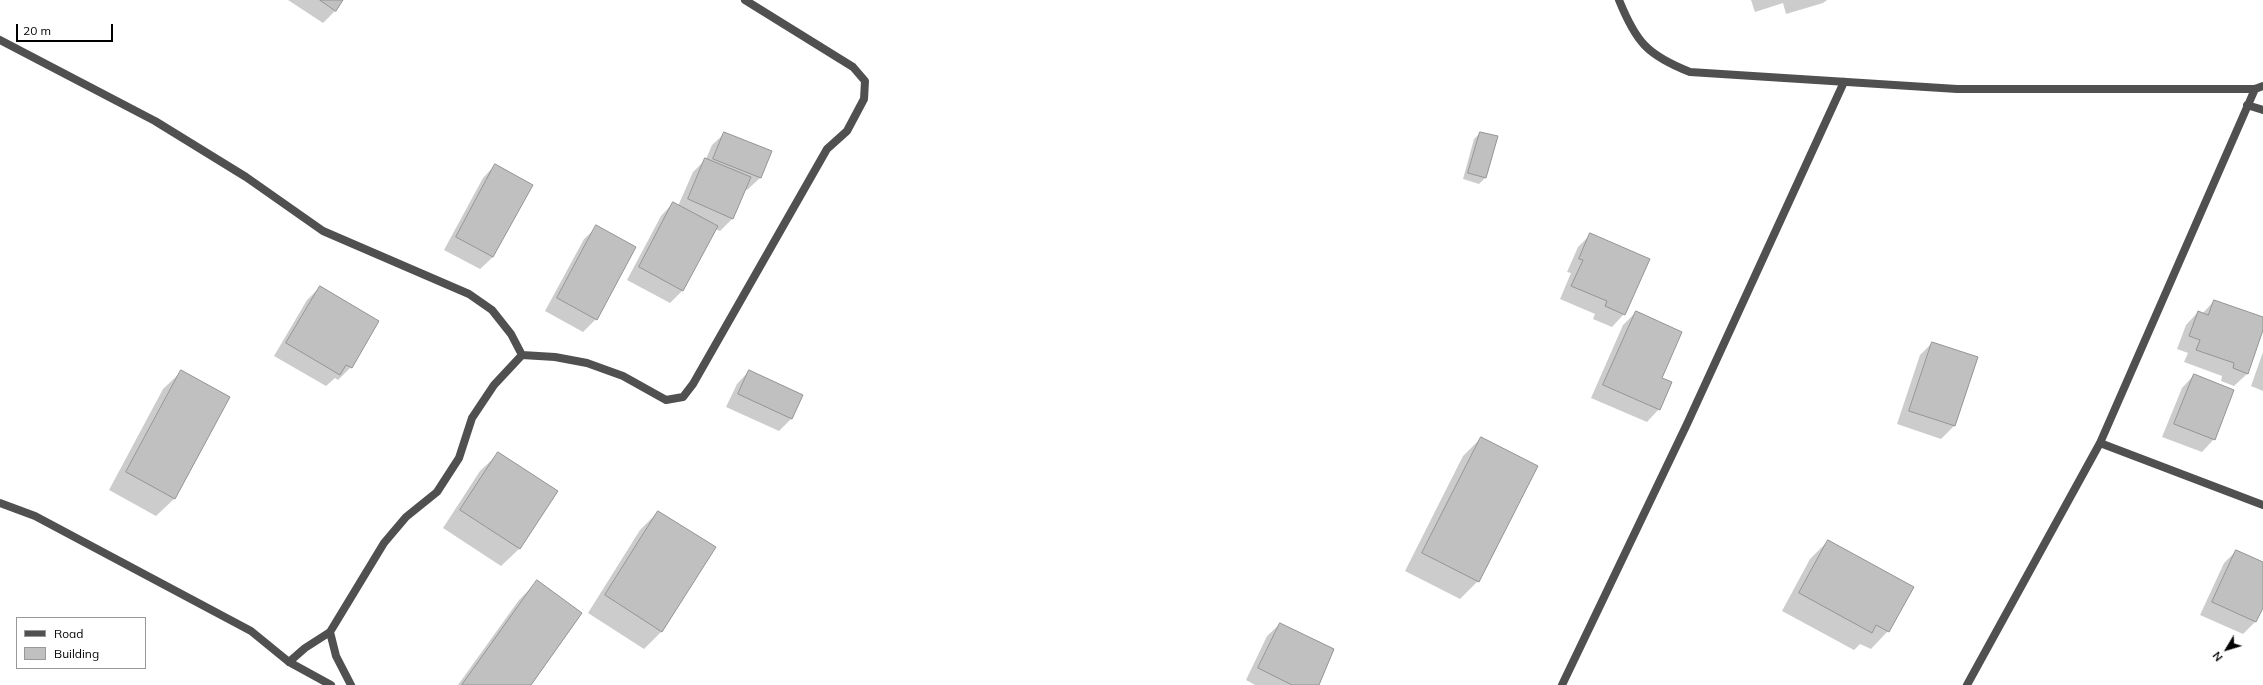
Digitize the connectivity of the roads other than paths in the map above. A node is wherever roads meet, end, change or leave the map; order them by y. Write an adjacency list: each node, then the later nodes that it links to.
1 (745, 0): 8 (street)
2 (1619, 0): 4 (street)
3 (0, 40): 8 (street)
4 (1844, 82): 5 (street); 16 (street)
5 (2259, 88): 6 (street)
6 (2247, 105): 7 (street); 9 (street)
7 (2263, 110)
8 (522, 355): 12 (street)
9 (2100, 443): 11 (street); 17 (street)
10 (0, 503): 13 (street)
11 (2263, 505)
12 (330, 632): 13 (street); 15 (street)
13 (289, 662): 14 (street)
14 (331, 685)
15 (351, 685)
16 (1562, 685)
17 (1967, 685)

